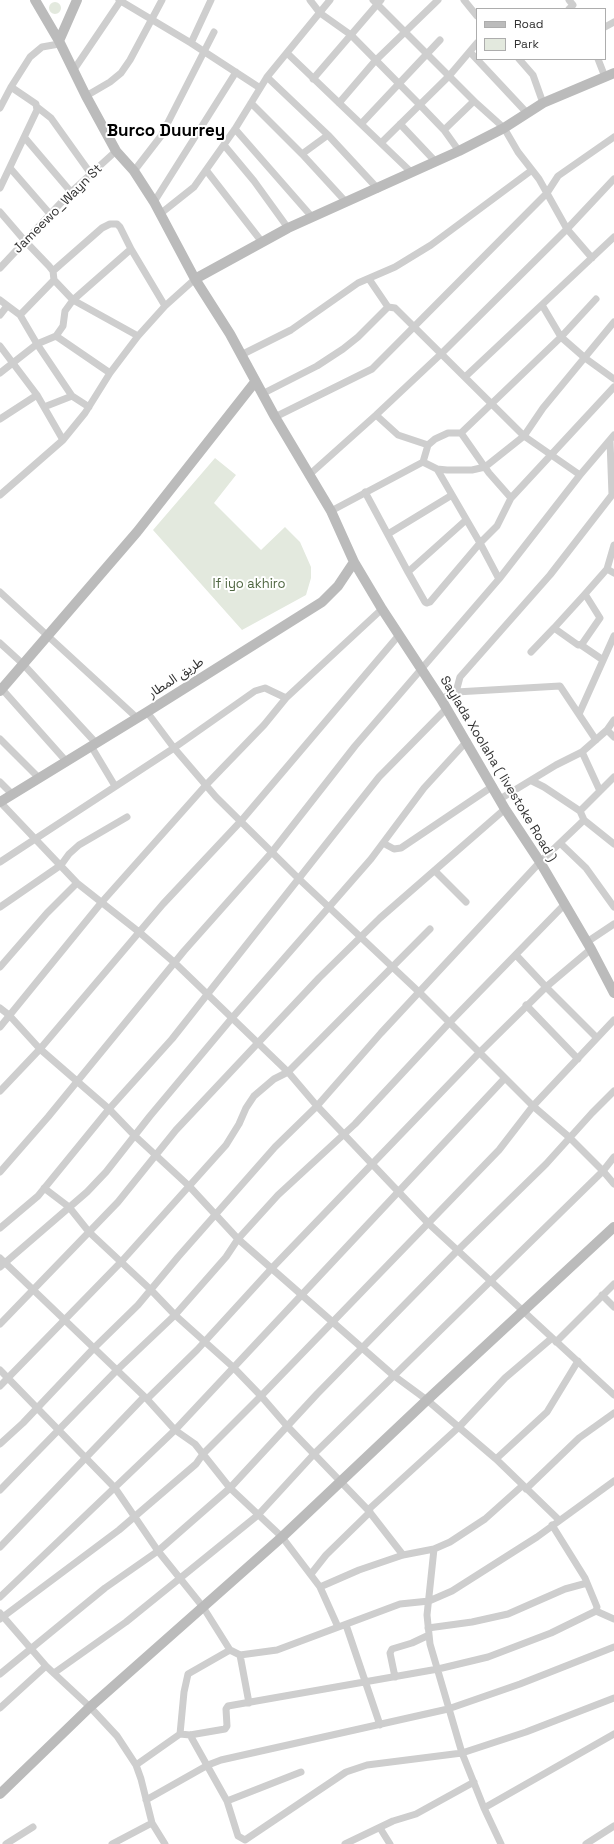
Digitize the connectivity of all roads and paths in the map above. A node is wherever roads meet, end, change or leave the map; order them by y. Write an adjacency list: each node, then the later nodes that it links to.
1 (35, 0): 18 (main road, Saylada Xoolaha ( livestoke Road ))
2 (78, 0): 18 (main road)
3 (120, 0): 13 (street); 30 (street)
4 (162, 0): 13 (street)
5 (211, 0): 19 (street)
6 (310, 0): 11 (street)
7 (330, 0): 11 (street)
8 (438, 0): 15 (street)
9 (464, 0): 12 (street)
10 (377, 1): 15 (street); 16 (street)
11 (320, 13): 16 (street); 23 (street)
12 (476, 15)
13 (151, 19): 19 (street); 39 (street)
14 (214, 32): 21 (street)
15 (404, 32): 24 (street); 29 (street)
16 (351, 36): 29 (street); 35 (street)
17 (440, 40): 24 (street)
18 (59, 42): 30 (main road, Saylada Xoolaha ( livestoke Road )); 37 (street)
19 (190, 43): 21 (street)
20 (476, 44): 22 (street)
21 (204, 51): 31 (street); 65 (street)
22 (470, 52): 25 (street); 33 (street)
23 (287, 53): 34 (street); 35 (street)
24 (427, 54): 33 (street); 36 (street)
25 (476, 58)
26 (477, 60): 47 (street)
27 (520, 60): 43 (street)
28 (599, 60): 32 (street)
29 (376, 61): 36 (street); 42 (street)
30 (73, 70): 39 (main road, Saylada Xoolaha ( livestoke Road ))
31 (236, 72): 38 (street); 73 (street)
32 (610, 75): 43 (main road)
33 (449, 76): 40 (street); 44 (street)
34 (267, 77): 38 (street); 53 (street)
35 (313, 79): 42 (street)
36 (399, 84): 44 (street); 48 (street)
37 (10, 87): 45 (street); 46 (street)
38 (260, 88): 41 (street)
39 (86, 96): 58 (main road, Saylada Xoolaha ( livestoke Road ))
40 (474, 101): 50 (street); 52 (street)
41 (251, 103): 51 (street); 60 (street)
42 (339, 103): 48 (street)
43 (543, 103): 47 (main road)
44 (419, 104): 49 (street); 52 (street)
45 (37, 107): 55 (street); 67 (street)
46 (0, 108)
47 (527, 113): 50 (main road)
48 (361, 124): 56 (street)
49 (400, 124): 56 (street); 61 (street)
50 (504, 128): 59 (main road); 64 (street)
51 (235, 129): 57 (street); 78 (street)
52 (444, 130): 59 (street)
53 (328, 135): 60 (street); 70 (street)
54 (614, 137): 72 (street)
55 (25, 138): 62 (street); 71 (street)
56 (381, 143): 66 (street)
57 (224, 145): 63 (street); 79 (street)
58 (116, 151): 65 (main road, Saylada Xoolaha ( livestoke Road )); 67 (street, Jameewo_Wayn St)
59 (459, 151): 61 (main road)
60 (302, 154): 74 (street)
61 (434, 160): 66 (main road)
62 (10, 168): 69 (street); 76 (street)
63 (206, 170): 77 (street); 83 (street)
64 (532, 170): 72 (street); 89 (street)
65 (134, 171): 73 (main road, Saylada Xoolaha ( livestoke Road ))
66 (411, 172): 70 (main road)
67 (91, 174): 71 (street, Jameewo_Wayn St)
68 (614, 179): 80 (street)
69 (0, 188)
70 (378, 188): 74 (main road)
71 (71, 192): 76 (street, Jameewo_Wayn St)
72 (547, 193): 80 (street); 101 (street)
73 (154, 202): 77 (main road, Saylada Xoolaha ( livestoke Road ))
74 (346, 202): 78 (main road)
75 (0, 212): 82 (street)
76 (50, 214): 82 (street, Jameewo_Wayn St)
77 (160, 214): 88 (main road, Saylada Xoolaha ( livestoke Road ))
78 (312, 217): 79 (main road)
79 (288, 228): 83 (main road)
80 (567, 229): 85 (street); 107 (street)
81 (614, 237): 85 (street)
82 (25, 241): 86 (street, Jameewo_Wayn St); 87 (street)
83 (262, 242): 88 (main road)
84 (131, 249): 87 (street); 93 (street); 96 (street)
85 (592, 258): 94 (street)
86 (0, 268)
87 (53, 271): 90 (street)
88 (195, 279): 96 (street); 108 (main road, Saylada Xoolaha ( livestoke Road ))
89 (369, 279): 97 (street); 108 (street)
90 (54, 280): 93 (street); 99 (street)
91 (596, 299): 104 (street)
92 (0, 300): 95 (street)
93 (72, 300): 102 (street); 103 (street)
94 (542, 305): 104 (street); 113 (street)
95 (8, 306): 98 (street); 99 (street)
96 (165, 306): 103 (street)
97 (388, 307): 101 (street); 117 (street)
98 (0, 315)
99 (20, 315): 105 (street)
100 (614, 322): 109 (street)
101 (415, 326): 107 (street); 124 (street)
102 (56, 336): 105 (street); 112 (street)
103 (138, 336): 112 (street)
104 (561, 336): 109 (street); 120 (street)
105 (37, 344): 110 (street); 119 (street)
106 (0, 346): 110 (street)
107 (442, 353): 113 (street); 123 (street)
108 (241, 355): 115 (main road, Saylada Xoolaha ( livestoke Road ))
109 (586, 358): 114 (street); 127 (street)
110 (13, 362): 111 (street); 118 (street)
111 (0, 373)
112 (110, 374): 122 (street)
113 (465, 377): 120 (street)
114 (614, 379)
115 (255, 382): 117 (main road, Saylada Xoolaha ( livestoke Road )); 158 (main road)
116 (614, 388): 131 (street)
117 (262, 394): 124 (main road, Saylada Xoolaha ( livestoke Road ))
118 (36, 395): 121 (street); 125 (street)
119 (72, 396): 121 (street); 122 (street)
120 (491, 404): 126 (street); 127 (street)
121 (44, 407): 129 (street)
122 (89, 407): 129 (street)
123 (376, 415): 130 (street); 135 (street)
124 (275, 417): 135 (main road, Saylada Xoolaha ( livestoke Road ))
125 (0, 419)
126 (461, 433): 130 (street); 133 (street)
127 (524, 436): 131 (street); 133 (street)
128 (612, 437): 136 (street); 140 (street)
129 (63, 440): 138 (street)
130 (428, 445): 132 (street)
131 (553, 455): 136 (street); 141 (street)
132 (423, 462): 134 (street); 137 (street)
133 (485, 467): 134 (street); 141 (street)
134 (437, 469): 139 (street)
135 (309, 475): 143 (main road, Saylada Xoolaha ( livestoke Road ))
136 (580, 475): 152 (street)
137 (365, 492): 143 (street); 145 (street)
138 (0, 495)
139 (452, 495): 144 (street); 145 (street)
140 (612, 495): 142 (street); 167 (street)
141 (511, 498): 146 (street)
142 (614, 504)
143 (331, 511): 148 (main road, Saylada Xoolaha ( livestoke Road ))
144 (466, 520): 146 (street); 150 (street)
145 (388, 534): 150 (street)
146 (480, 543): 150 (street); 152 (street)
147 (614, 546): 149 (street)
148 (354, 562): 155 (main road, Saylada Xoolaha ( livestoke Road )); 171 (main road, طريق المطار)
149 (607, 569): 151 (street); 154 (street)
150 (408, 572)
151 (614, 572)
152 (499, 579): 165 (street)
153 (0, 592): 158 (street)
154 (585, 594): 156 (street); 161 (street)
155 (382, 609): 157 (main road, Saylada Xoolaha ( livestoke Road )); 168 (street)
156 (554, 628): 161 (street); 162 (street)
157 (399, 634): 165 (main road, Saylada Xoolaha ( livestoke Road )); 199 (street)
158 (47, 635): 164 (main road); 173 (street)
159 (614, 636): 163 (street)
160 (0, 643): 164 (street)
161 (580, 645): 163 (street)
162 (531, 652)
163 (603, 660): 172 (street)
164 (24, 664): 166 (main road); 180 (street)
165 (421, 668): 169 (main road, Saylada Xoolaha ( livestoke Road )); 204 (street)
166 (1, 690): 183 (street)
167 (456, 692): 169 (street); 172 (street)
168 (286, 698): 181 (street); 188 (street)
169 (441, 699): 170 (main road, Saylada Xoolaha ( livestoke Road ))
170 (447, 708): 179 (main road, Saylada Xoolaha ( livestoke Road )); 209 (street)
171 (147, 712): 173 (main road, طريق المطار); 181 (street)
172 (579, 714): 178 (street)
173 (136, 717): 180 (main road, طريق المطار)
174 (614, 720): 175 (street)
175 (607, 730): 176 (street); 178 (street)
176 (614, 737)
177 (0, 739): 185 (street)
178 (596, 740): 182 (street)
179 (467, 741): 190 (main road, Saylada Xoolaha ( livestoke Road )); 201 (street)
180 (94, 744): 183 (main road, طريق المطار); 189 (street)
181 (174, 748): 188 (street); 189 (street)
182 (582, 752): 186 (street); 191 (street)
183 (66, 761): 185 (main road, طريق المطار)
184 (614, 777): 191 (street)
185 (39, 778): 192 (main road, طريق المطار)
186 (532, 781): 193 (street); 196 (street)
187 (0, 782): 192 (street)
188 (206, 785): 199 (street); 212 (street)
189 (115, 786): 200 (street)
190 (493, 786): 193 (main road, Saylada Xoolaha ( livestoke Road )); 201 (street)
191 (600, 791): 196 (street)
192 (12, 794): 194 (main road, طريق المطار)
193 (500, 799): 195 (main road, Saylada Xoolaha ( livestoke Road ))
194 (0, 802): 200 (street)
195 (506, 809): 206 (main road, Saylada Xoolaha ( livestoke Road )); 208 (street)
196 (580, 811): 198 (street)
197 (127, 817): 207 (street)
198 (584, 820): 202 (street); 203 (street)
199 (241, 821): 204 (street); 219 (street)
200 (34, 838): 205 (street); 207 (street)
201 (384, 843): 214 (street)
202 (560, 843): 206 (street); 216 (street)
203 (614, 844)
204 (272, 852): 209 (street); 223 (street)
205 (0, 862)
206 (540, 862): 213 (main road, Saylada Xoolaha ( livestoke Road )); 227 (street)
207 (61, 865): 210 (street); 215 (street)
208 (434, 871): 211 (street); 220 (street)
209 (299, 879): 214 (street); 229 (street)
210 (77, 883): 212 (street); 224 (street)
211 (466, 902)
212 (101, 903): 219 (street); 232 (street)
213 (565, 904): 221 (main road, Saylada Xoolaha ( livestoke Road )); 222 (street)
214 (329, 906): 220 (street); 233 (street)
215 (0, 907)
216 (614, 907)
217 (614, 924): 221 (street)
218 (430, 929): 225 (street)
219 (139, 932): 223 (street); 239 (street)
220 (361, 938): 225 (street); 238 (street)
221 (589, 945): 226 (street); 228 (main road, Saylada Xoolaha ( livestoke Road ))
222 (516, 955): 226 (street); 235 (street)
223 (175, 962): 229 (street); 244 (street)
224 (0, 967)
225 (392, 967): 227 (street); 242 (street)
226 (546, 987): 230 (street); 237 (street)
227 (420, 993): 235 (street); 247 (street)
228 (614, 993)
229 (207, 995): 233 (street); 249 (street)
230 (526, 1006): 240 (street); 241 (street)
231 (0, 1008): 232 (street)
232 (9, 1015): 236 (street); 239 (street)
233 (232, 1018): 238 (street); 251 (street)
234 (614, 1020): 237 (street)
235 (449, 1022): 240 (street); 250 (street)
236 (0, 1027)
237 (597, 1038): 241 (street)
238 (257, 1043): 242 (street); 253 (street)
239 (40, 1049): 244 (street); 245 (street)
240 (479, 1052): 243 (street); 255 (street)
241 (578, 1059): 248 (street)
242 (288, 1072): 247 (street); 259 (street)
243 (505, 1078): 248 (street); 261 (street)
244 (77, 1081): 249 (street); 257 (street)
245 (0, 1091)
246 (614, 1091): 252 (street)
247 (317, 1106): 250 (street); 263 (street)
248 (533, 1106): 252 (street); 264 (street)
249 (109, 1109): 251 (street); 260 (street)
250 (344, 1134): 255 (street); 268 (street)
251 (135, 1136): 253 (street); 262 (street)
252 (569, 1137): 256 (street); 269 (street)
253 (155, 1155): 259 (street); 267 (street)
254 (614, 1157): 256 (street)
255 (371, 1164): 261 (street); 272 (street)
256 (603, 1171): 258 (street); 273 (street)
257 (0, 1172)
258 (614, 1184)
259 (189, 1186): 263 (street); 270 (street)
260 (44, 1188): 262 (street); 266 (street)
261 (397, 1192): 264 (street); 278 (street)
262 (69, 1207): 267 (street); 271 (street)
263 (216, 1215): 268 (street); 275 (street)
264 (429, 1224): 269 (street); 283 (street)
265 (614, 1227): 280 (main road)
266 (0, 1228)
267 (89, 1232): 270 (street); 276 (street)
268 (238, 1240): 272 (street); 281 (street)
269 (457, 1251): 273 (street); 288 (street)
270 (121, 1262): 275 (street); 282 (street)
271 (1, 1263): 276 (street)
272 (272, 1268): 278 (street); 286 (street)
273 (490, 1281): 280 (street); 293 (street)
274 (614, 1284): 277 (street)
275 (151, 1290): 281 (street); 287 (street)
276 (33, 1291): 282 (street); 284 (street)
277 (602, 1295): 279 (street); 285 (street)
278 (302, 1296): 283 (street); 290 (street)
279 (614, 1308)
280 (524, 1312): 285 (street); 299 (main road)
281 (175, 1316): 286 (street); 292 (street)
282 (64, 1320): 287 (street); 294 (street)
283 (332, 1322): 288 (street); 296 (street)
284 (0, 1324)
285 (554, 1340): 289 (street); 303 (street)
286 (204, 1342): 290 (street); 298 (street)
287 (94, 1348): 292 (street); 300 (street)
288 (364, 1348): 293 (street); 302 (street)
289 (578, 1361): 297 (street); 310 (street)
290 (233, 1367): 296 (street); 304 (street)
291 (0, 1370): 294 (street)
292 (117, 1370): 298 (street); 305 (street)
293 (393, 1375): 299 (street); 308 (street)
294 (8, 1378): 295 (street); 300 (street)
295 (0, 1386)
296 (261, 1396): 302 (street); 307 (street)
297 (614, 1396)
298 (145, 1398): 304 (street); 309 (street)
299 (427, 1400): 303 (street); 312 (main road)
300 (37, 1408): 305 (street); 306 (street)
301 (614, 1413): 315 (street)
302 (287, 1426): 308 (street); 314 (street)
303 (459, 1427): 310 (street); 317 (street)
304 (174, 1430): 307 (street); 313 (street)
305 (59, 1431): 309 (street); 316 (street)
306 (0, 1444)
307 (203, 1454): 314 (street); 319 (street)
308 (314, 1454): 312 (street); 318 (street)
309 (85, 1456): 313 (street); 323 (street)
310 (496, 1459): 315 (street)
311 (614, 1481): 320 (street)
312 (341, 1482): 317 (street); 322 (main road)
313 (115, 1488): 319 (street); 331 (street)
314 (230, 1488): 318 (street); 325 (street)
315 (524, 1488): 320 (street); 324 (street)
316 (0, 1490)
317 (369, 1511): 326 (street); 327 (street)
318 (258, 1515): 322 (street); 328 (street)
319 (135, 1517): 325 (street); 335 (street)
320 (558, 1520): 321 (street)
321 (552, 1525): 329 (street); 332 (street)
322 (282, 1537): 327 (street); 333 (main road)
323 (0, 1547)
324 (434, 1548): 326 (street); 332 (street)
325 (158, 1551): 328 (street); 341 (street)
326 (403, 1555): 330 (street)
327 (311, 1574): 330 (street)
328 (180, 1579): 333 (street); 346 (street)
329 (587, 1583): 334 (street); 339 (street)
330 (320, 1587): 338 (street)
331 (0, 1597)
332 (429, 1601): 337 (street); 339 (street)
333 (203, 1607): 342 (street); 352 (main road)
334 (596, 1612): 336 (street); 345 (street)
335 (1, 1616): 341 (street)
336 (614, 1619)
337 (346, 1625): 338 (street); 349 (street)
338 (338, 1627): 343 (street)
339 (428, 1632): 345 (street); 348 (street)
340 (614, 1647): 354 (street)
341 (31, 1648): 344 (street); 347 (street)
342 (230, 1650): 343 (street); 356 (street)
343 (240, 1655): 351 (street)
344 (46, 1666): 346 (street); 353 (street)
345 (438, 1669): 348 (street); 354 (street)
346 (54, 1673): 352 (street)
347 (0, 1674)
348 (395, 1676): 349 (street)
349 (364, 1681): 351 (street); 355 (street)
350 (614, 1698): 359 (street)
351 (249, 1703): 358 (street)
352 (90, 1707): 360 (street); 364 (main road)
353 (0, 1708)
354 (448, 1709): 355 (street); 359 (street)
355 (380, 1725): 361 (street)
356 (180, 1734): 358 (street); 360 (street)
357 (614, 1734): 367 (street)
358 (190, 1735): 361 (street)
359 (462, 1753): 363 (street); 366 (street)
360 (136, 1765): 365 (street)
361 (208, 1765): 365 (street); 366 (street)
362 (301, 1772): 366 (street)
363 (474, 1782): 367 (street); 371 (street)
364 (0, 1794)
365 (146, 1800): 368 (street)
366 (227, 1801)
367 (484, 1808): 377 (street)
368 (152, 1823): 373 (street); 374 (street)
369 (33, 1826): 372 (street)
370 (614, 1826): 378 (street)
371 (380, 1828): 375 (street); 376 (street)
372 (6, 1844)
373 (112, 1844)
374 (164, 1844)
375 (344, 1844)
376 (390, 1844)
377 (500, 1844)
378 (586, 1844)

